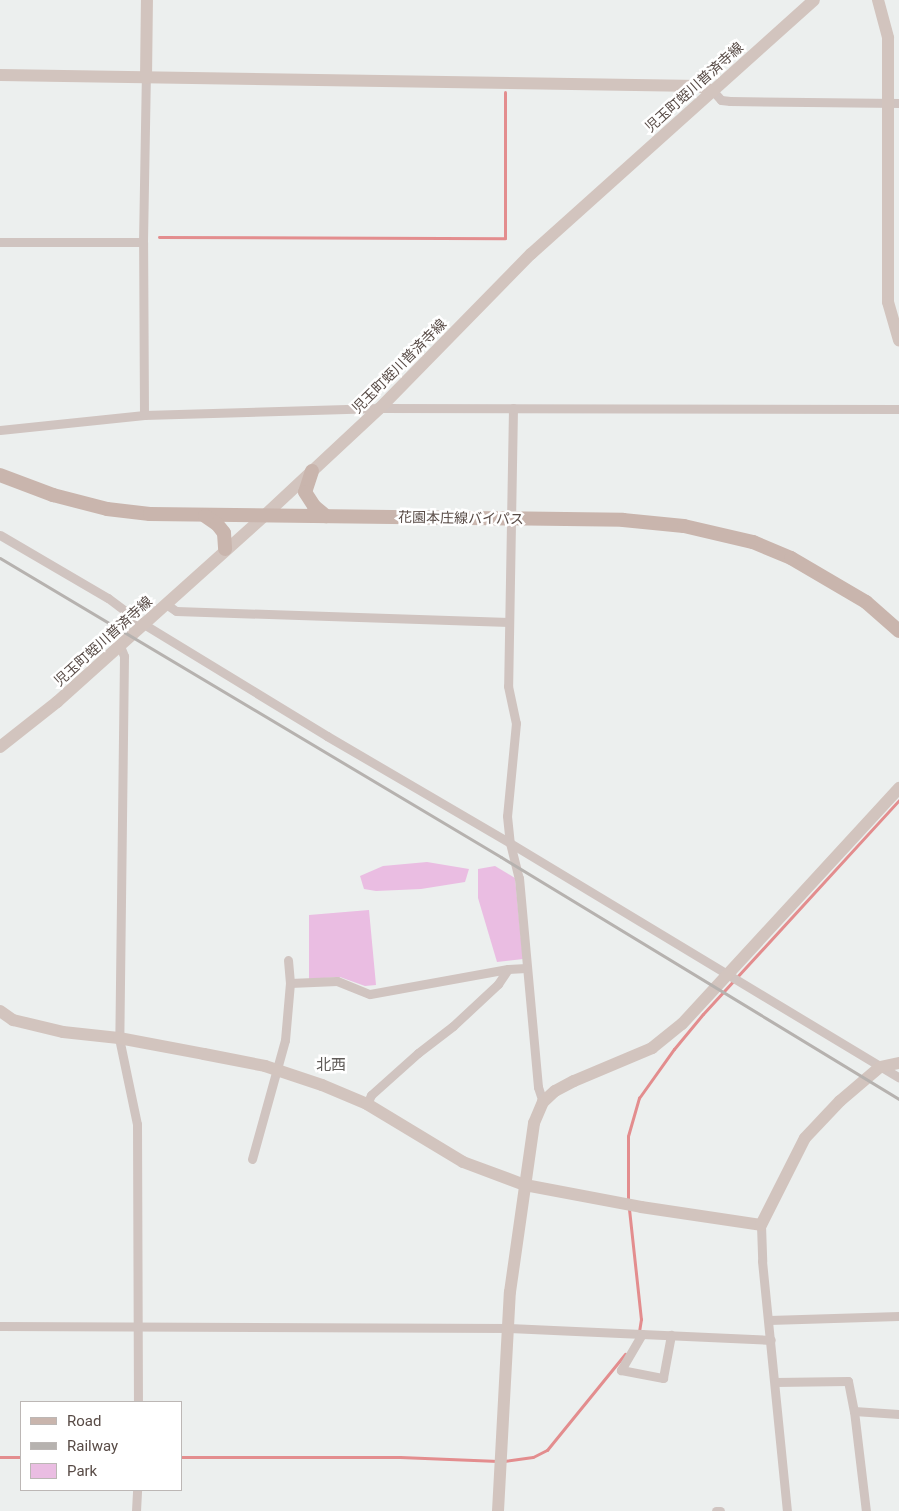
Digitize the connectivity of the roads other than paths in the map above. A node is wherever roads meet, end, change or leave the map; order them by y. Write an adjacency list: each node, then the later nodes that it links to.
1 (147, 0): 5 (street)
2 (814, 0): 6 (street, 児玉町蛭川普済寺線)
3 (878, 0): 7 (street)
4 (0, 75): 5 (street)
5 (146, 78): 6 (street); 9 (street)
6 (713, 91): 7 (street); 11 (street, 児玉町蛭川普済寺線)
7 (893, 103): 10 (street)
8 (0, 242): 9 (street)
9 (143, 242): 14 (street)
10 (899, 340)
11 (380, 408): 12 (street); 14 (street); 16 (street, 児玉町蛭川普済寺線)
12 (512, 408): 13 (street); 21 (street)
13 (899, 409)
14 (144, 415): 15 (street)
15 (0, 430)
16 (312, 471): 19 (street, 児玉町蛭川普済寺線); 20 (main road)
17 (0, 475): 18 (main road, 花園本庄線バイパス)
18 (205, 516): 19 (main road, 花園本庄線バイパス); 23 (main road)
19 (264, 516): 20 (main road, 花園本庄線バイパス); 23 (street, 児玉町蛭川普済寺線)
20 (326, 516): 21 (main road, 花園本庄線バイパス)
21 (511, 519): 25 (street); 27 (main road, 花園本庄線バイパス)
22 (0, 535): 26 (street)
23 (225, 549): 24 (street, 児玉町蛭川普済寺線)
24 (166, 604): 25 (street); 26 (street, 児玉町蛭川普済寺線)
25 (509, 622): 31 (street)
26 (143, 623): 28 (street, 児玉町蛭川普済寺線); 31 (street)
27 (899, 631)
28 (120, 646): 29 (street, 児玉町蛭川普済寺線); 39 (street)
29 (0, 747)
30 (899, 788): 35 (street)
31 (510, 843): 33 (street); 35 (street)
32 (288, 960): 36 (street)
33 (526, 968): 34 (street); 44 (street)
34 (508, 969): 36 (street); 45 (street)
35 (728, 975): 41 (street); 44 (street)
36 (290, 983): 42 (street)
37 (0, 1011): 38 (street)
38 (6, 1020): 39 (street)
39 (119, 1038): 42 (street); 52 (street)
40 (899, 1063): 41 (street)
41 (880, 1067): 43 (street); 48 (street)
42 (278, 1071): 45 (street); 46 (street)
43 (899, 1078)
44 (543, 1102): 47 (street)
45 (367, 1104): 47 (street)
46 (252, 1159)
47 (525, 1184): 48 (street); 53 (street)
48 (761, 1225): 50 (street)
49 (899, 1316): 50 (street)
50 (769, 1320): 56 (street)
51 (0, 1326): 52 (street)
52 (139, 1326): 53 (street); 58 (street)
53 (509, 1328): 54 (street); 63 (street)
54 (642, 1334): 55 (street); 55 (street)
55 (671, 1335): 56 (street)
56 (771, 1340): 57 (street)
57 (775, 1382): 59 (street); 66 (street)
58 (138, 1401)
59 (854, 1411): 60 (street); 67 (street)
60 (899, 1414)
61 (136, 1491): 62 (street)
62 (136, 1511)
63 (498, 1511)
64 (716, 1511): 65 (street)
65 (720, 1511)
66 (787, 1511)
67 (866, 1511)

